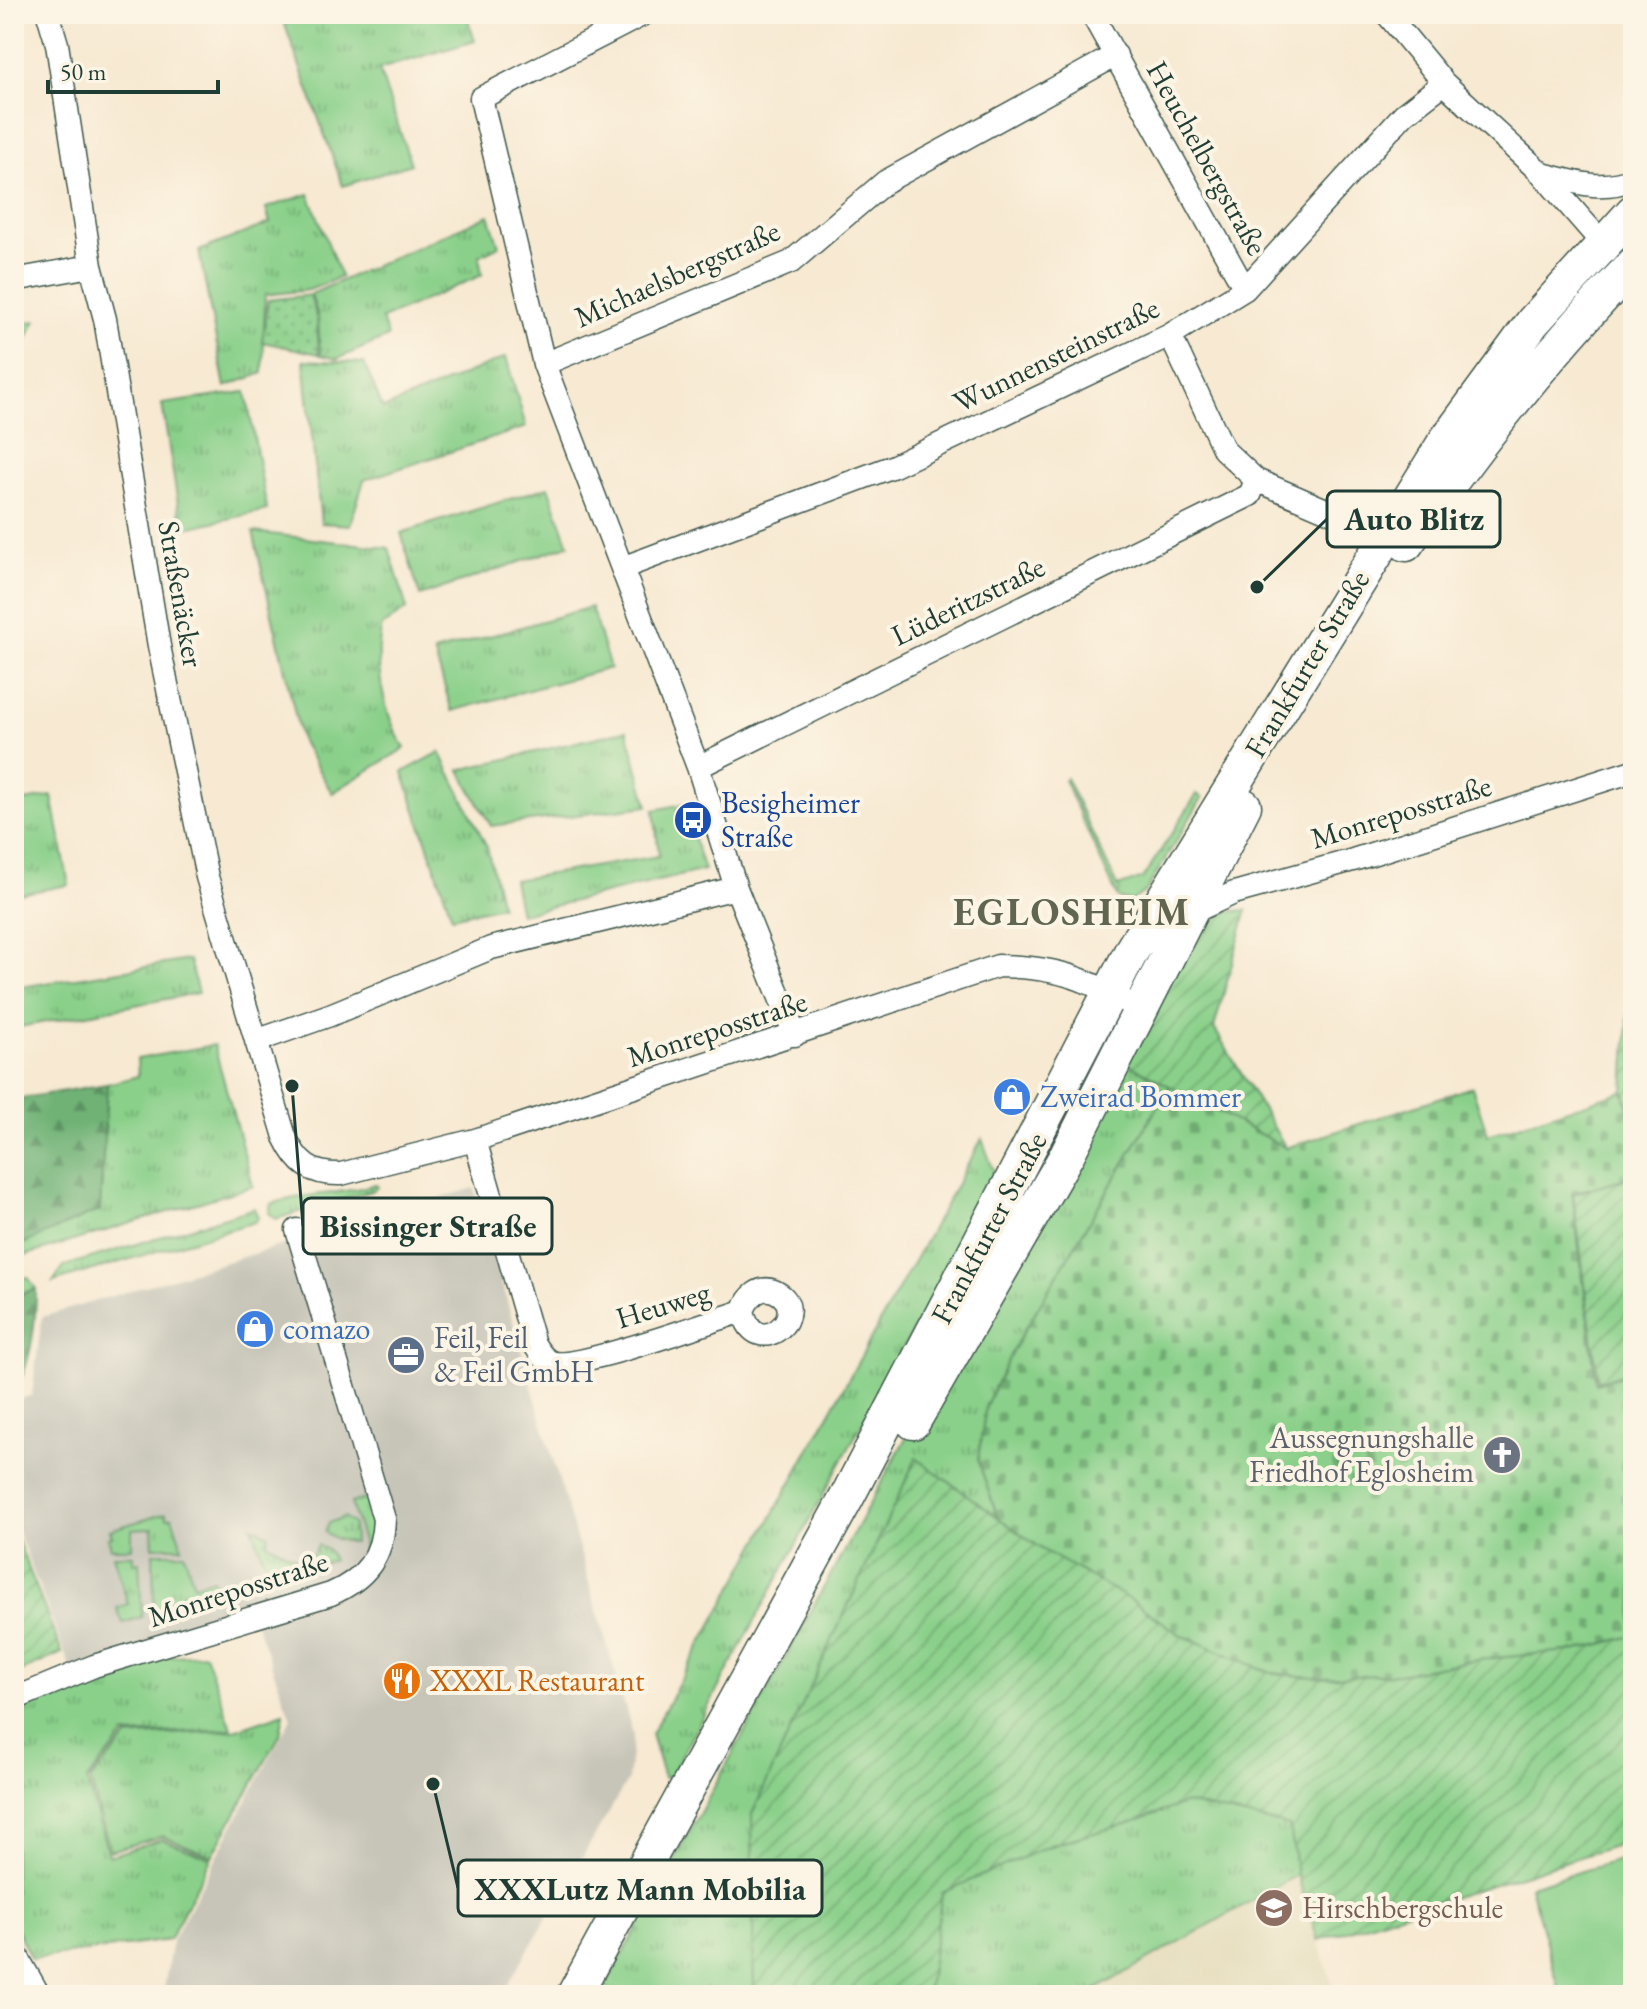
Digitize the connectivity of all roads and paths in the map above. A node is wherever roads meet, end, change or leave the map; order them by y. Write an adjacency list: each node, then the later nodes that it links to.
1 (48, 14): 11 (street, Straßenäcker)
2 (644, 14): 16 (street)
3 (1092, 14): 5 (street, Heuchelbergstraße)
4 (1387, 14): 6 (street)
5 (1116, 55): 14 (street, Heuchelbergstraße); 16 (street, Michaelsbergstraße)
6 (1444, 83): 7 (street); 14 (street, Wunnensteinstraße)
7 (1542, 174): 8 (street); 10 (street)
8 (1633, 179)
9 (1633, 212): 10 (main road, Frankfurter Straße)
10 (1603, 244): 18 (main road, Frankfurter Straße)
11 (91, 266): 13 (street); 27 (street, Straßenäcker)
12 (1630, 277): 23 (main road, Frankfurter Straße)
13 (14, 280)
14 (1245, 289): 15 (street, Wunnensteinstraße)
15 (1170, 335): 17 (street); 19 (street, Wunnensteinstraße)
16 (544, 364): 19 (street)
17 (1256, 480): 18 (street); 20 (street, Lüderitzstraße)
18 (1384, 538): 24 (main road, Frankfurter Straße)
19 (622, 568): 20 (street)
20 (698, 767): 22 (street)
21 (1633, 771): 23 (street, Monreposstraße)
22 (736, 888): 26 (street); 27 (street)
23 (1189, 914): 25 (main road, Frankfurter Straße)
24 (1110, 993): 25 (street, Monreposstraße); 26 (street, Monreposstraße); 35 (main road, Frankfurter Straße)
25 (1140, 1009): 36 (main road, Frankfurter Straße)
26 (795, 1035): 28 (street, Monreposstraße)
27 (256, 1041): 29 (street, Straßenäcker)
28 (475, 1140): 29 (street, Monreposstraße); 31 (street, Heuweg)
29 (308, 1169)
30 (297, 1230): 32 (street, Monreposstraße)
31 (743, 1311)
32 (14, 1699)
33 (14, 1951): 34 (street)
34 (39, 1995)
35 (574, 1995)
36 (600, 1995)

